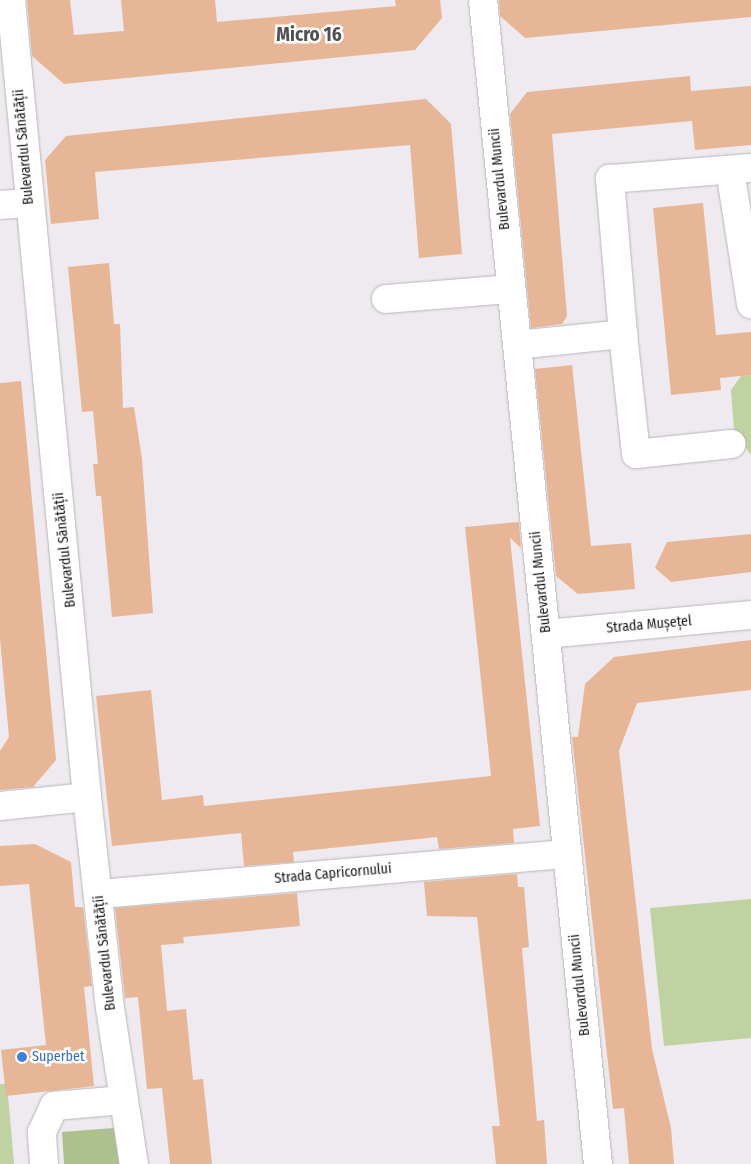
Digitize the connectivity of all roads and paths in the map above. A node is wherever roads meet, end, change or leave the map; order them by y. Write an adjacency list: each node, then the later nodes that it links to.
1 (11, 0): 4 (street, Bulevardul Sănătății)
2 (483, 0): 6 (street, Bulevardul Muncii)
3 (741, 169): 8 (street); 9 (street)
4 (29, 203): 5 (street); 14 (street, Bulevardul Sănătății)
5 (0, 205)
6 (511, 289): 7 (street); 10 (street, Bulevardul Muncii)
7 (386, 299)
8 (751, 304)
9 (623, 334): 10 (street); 11 (street)
10 (517, 345): 13 (street, Bulevardul Muncii)
11 (731, 444)
12 (751, 615): 13 (street, Strada Mușețel)
13 (546, 634): 16 (street, Bulevardul Muncii)
14 (87, 797): 15 (street); 17 (street, Bulevardul Sănătății)
15 (0, 806)
16 (567, 854): 17 (street, Strada Capricornului); 21 (street, Bulevardul Muncii)
17 (99, 894): 18 (street, Bulevardul Sănătății)
18 (124, 1100): 19 (street); 20 (street, Bulevardul Sănătății)
19 (44, 1164)
20 (134, 1164)
21 (598, 1164)

